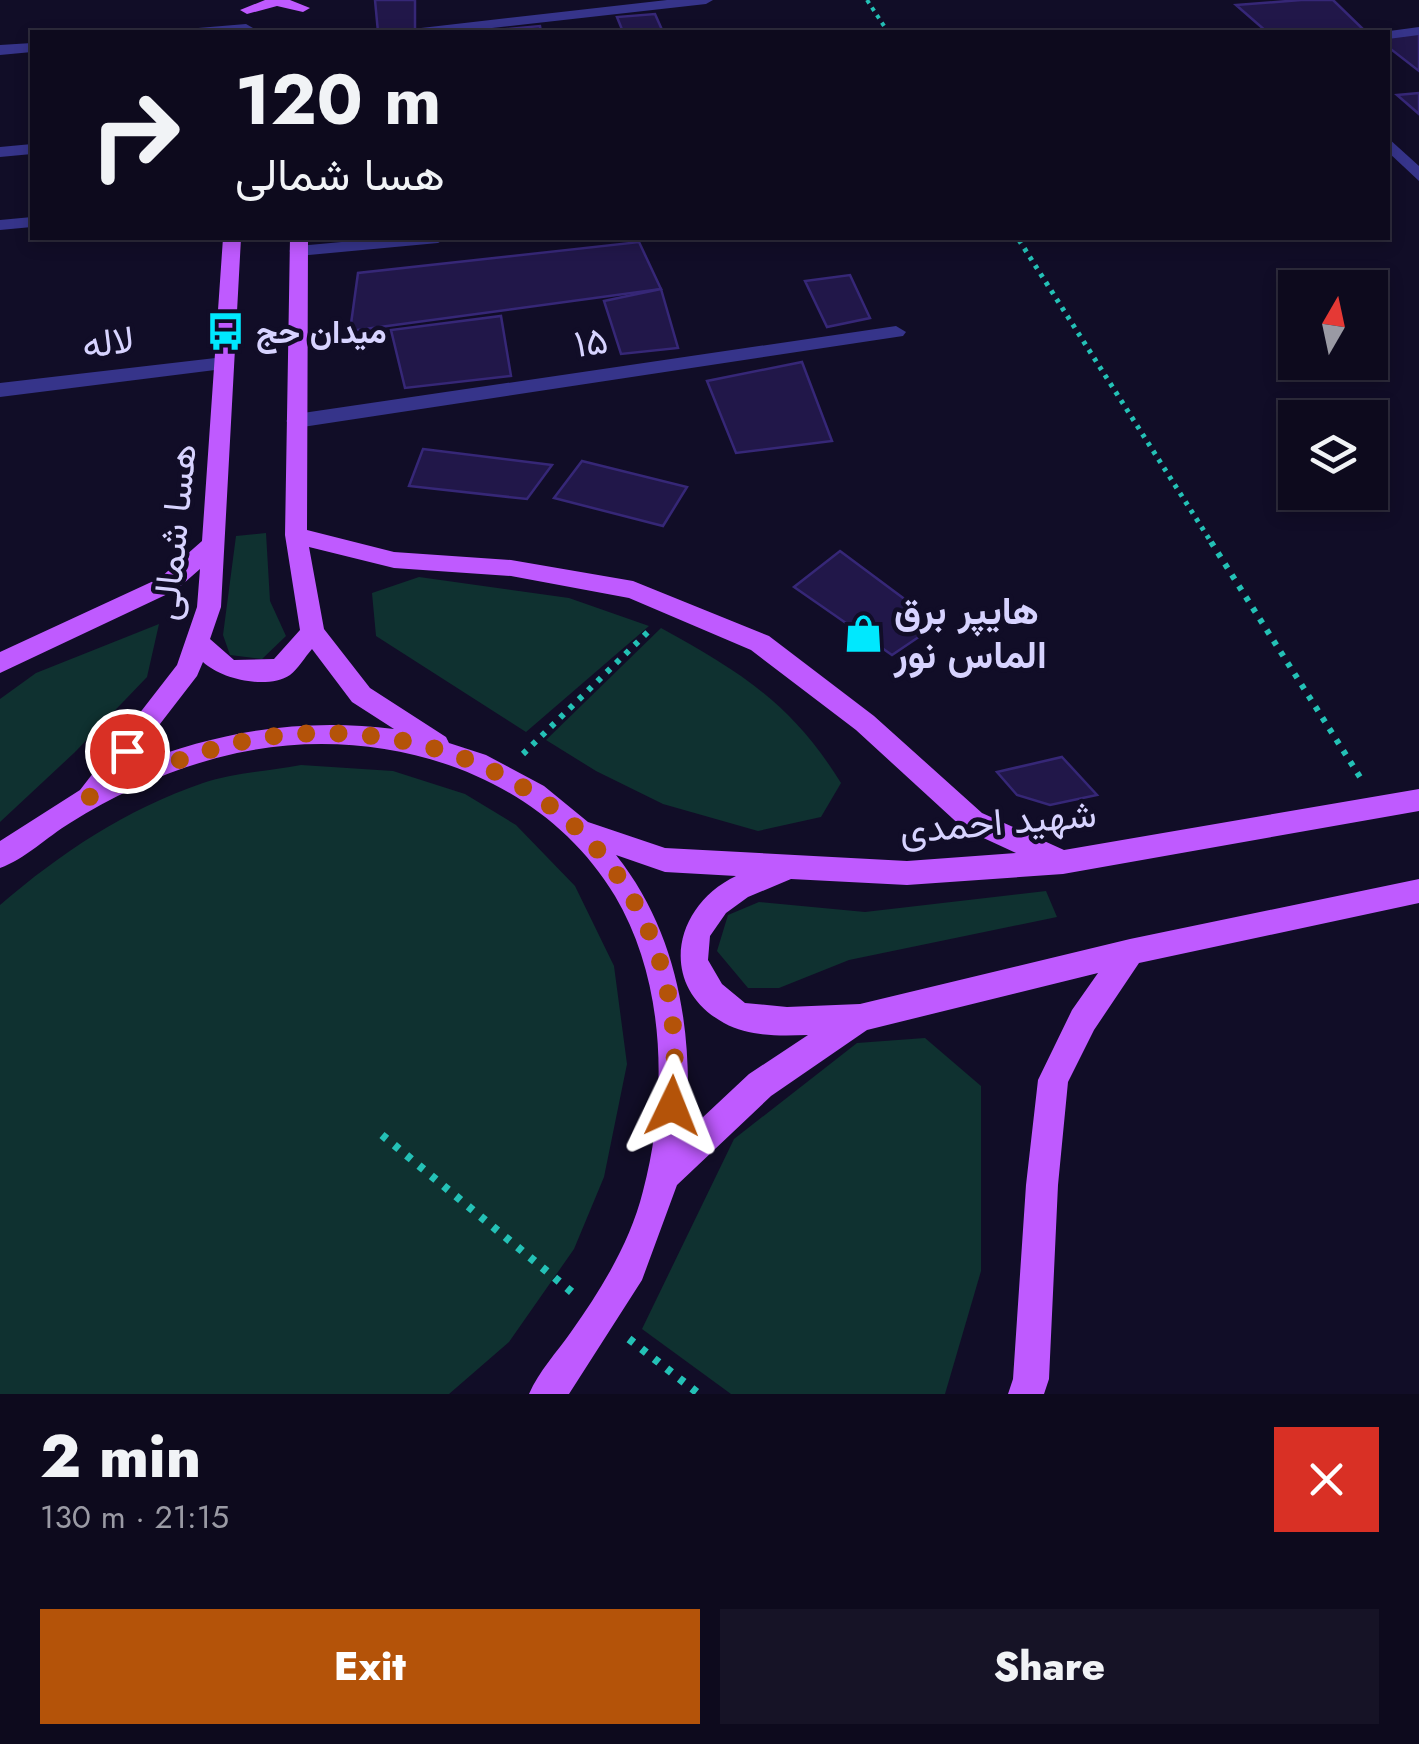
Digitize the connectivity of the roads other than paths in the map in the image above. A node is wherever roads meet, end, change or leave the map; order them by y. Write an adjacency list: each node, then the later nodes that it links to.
1 (706, 0): 5 (street)
2 (246, 5): 3 (main road); 4 (main road)
3 (303, 9)
4 (246, 30)
5 (439, 30)
6 (1419, 31): 7 (street)
7 (1390, 34)
8 (30, 48): 9 (street)
9 (0, 50)
10 (1390, 146): 13 (street)
11 (30, 149): 12 (street)
12 (0, 152)
13 (1415, 167)
14 (30, 222): 15 (street)
15 (0, 225)
16 (232, 240): 20 (main road, هسا شمالی)
17 (391, 240): 18 (street)
18 (298, 244): 22 (main road)
19 (896, 332): 22 (street, ۱۵)
20 (224, 363): 21 (street, لاله); 24 (main road, هسا شمالی)
21 (0, 390)
22 (296, 421): 23 (main road)
23 (296, 535): 25 (main road); 33 (main road)
24 (213, 544): 26 (main road, هسا شمالی); 27 (main road)
25 (312, 632): 26 (main road); 28 (main road)
26 (198, 641): 29 (main road, هسا شمالی)
27 (0, 662)
28 (450, 752): 29 (main road); 31 (main road)
29 (87, 798): 32 (main road)
30 (1419, 800): 33 (main road, شهید احمدی)
31 (584, 833): 34 (main road, شهید احمدی); 38 (main road)
32 (0, 856)
33 (1063, 862): 34 (main road, شهید احمدی)
34 (786, 868): 37 (main road)
35 (1419, 891): 36 (main road)
36 (1130, 952): 37 (main road); 40 (main road)
37 (860, 1018): 38 (main road)
38 (664, 1174): 39 (main road)
39 (547, 1394)
40 (1026, 1394)

